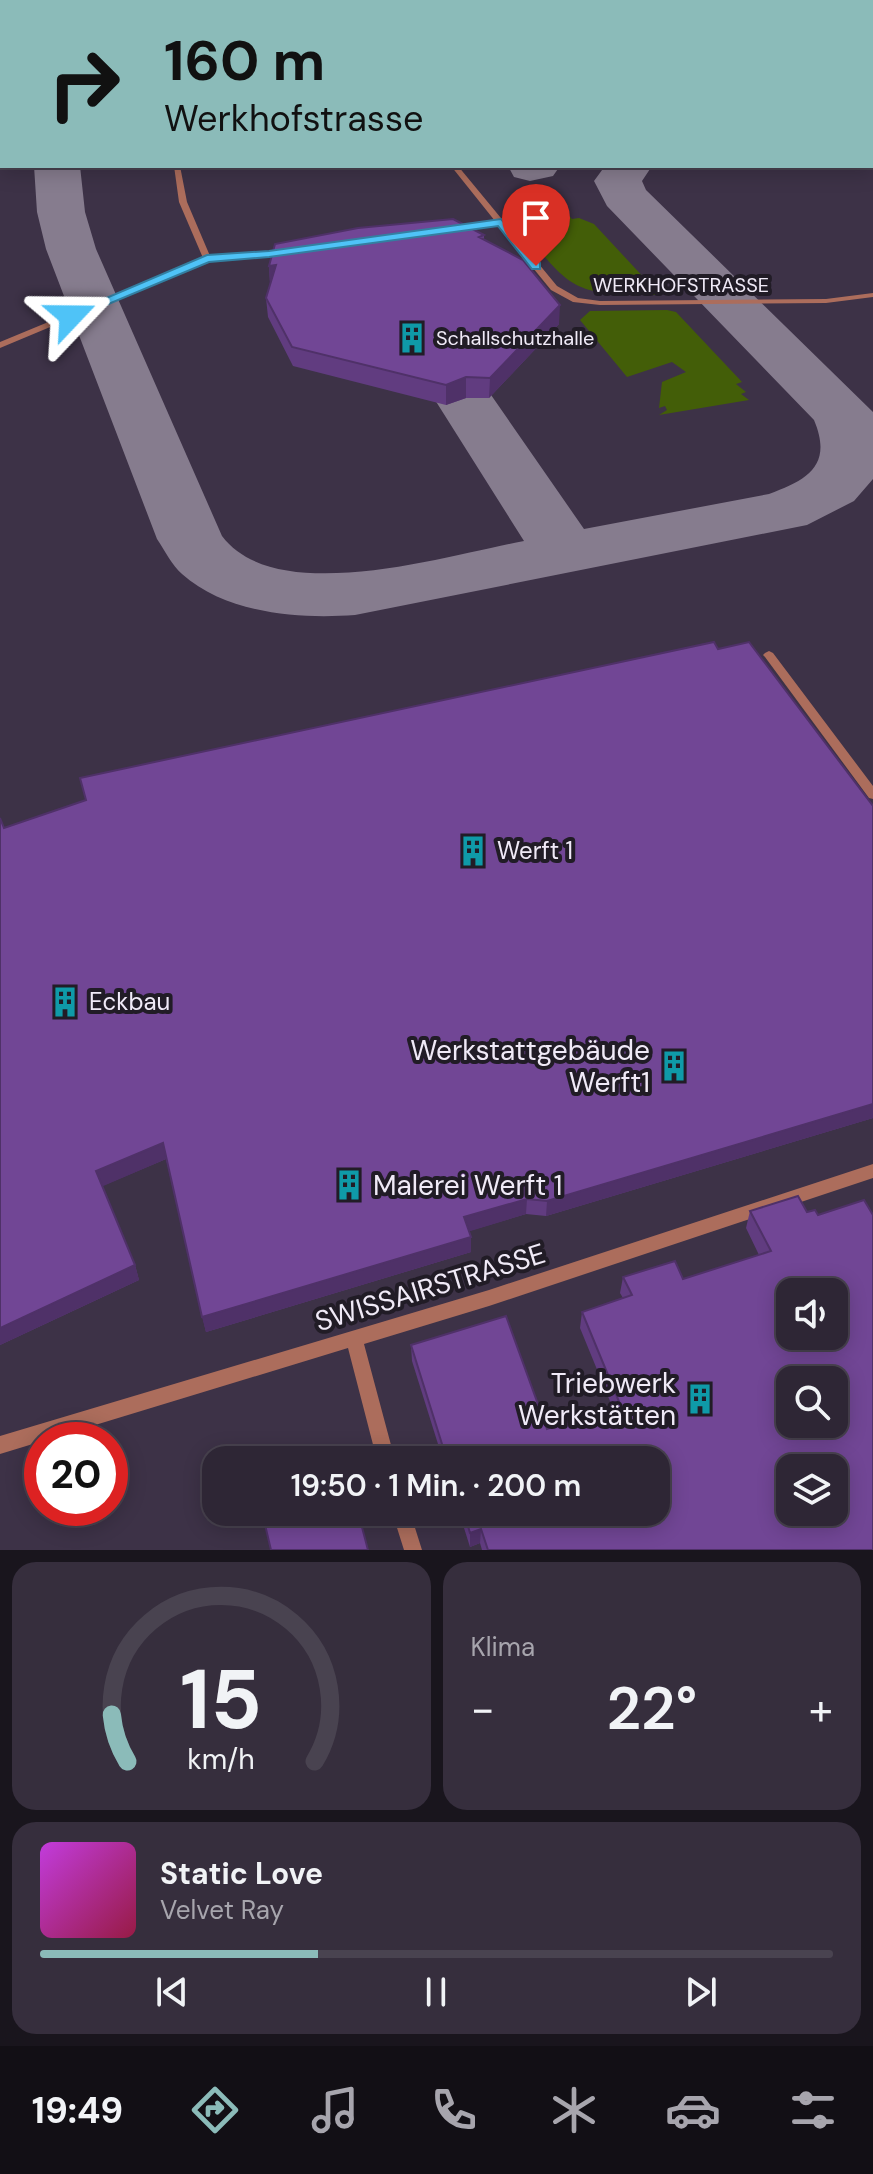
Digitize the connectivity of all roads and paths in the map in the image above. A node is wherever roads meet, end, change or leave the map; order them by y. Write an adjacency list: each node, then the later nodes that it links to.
1 (177, 168): 6 (lane)
2 (456, 168): 3 (lane, WERKHOFSTRASSE)
3 (501, 222): 4 (lane); 7 (lane, WERKHOFSTRASSE)
4 (439, 231)
5 (300, 250): 6 (lane)
6 (207, 259): 8 (lane)
7 (873, 295)
8 (0, 345)
9 (769, 655): 10 (lane)
10 (873, 795)
11 (873, 1171): 12 (lane, SWISSAIRSTRASSE)
12 (354, 1338): 13 (lane, SWISSAIRSTRASSE); 14 (lane)
13 (0, 1445)
14 (382, 1446)
15 (405, 1526): 16 (lane)
16 (413, 1550)

